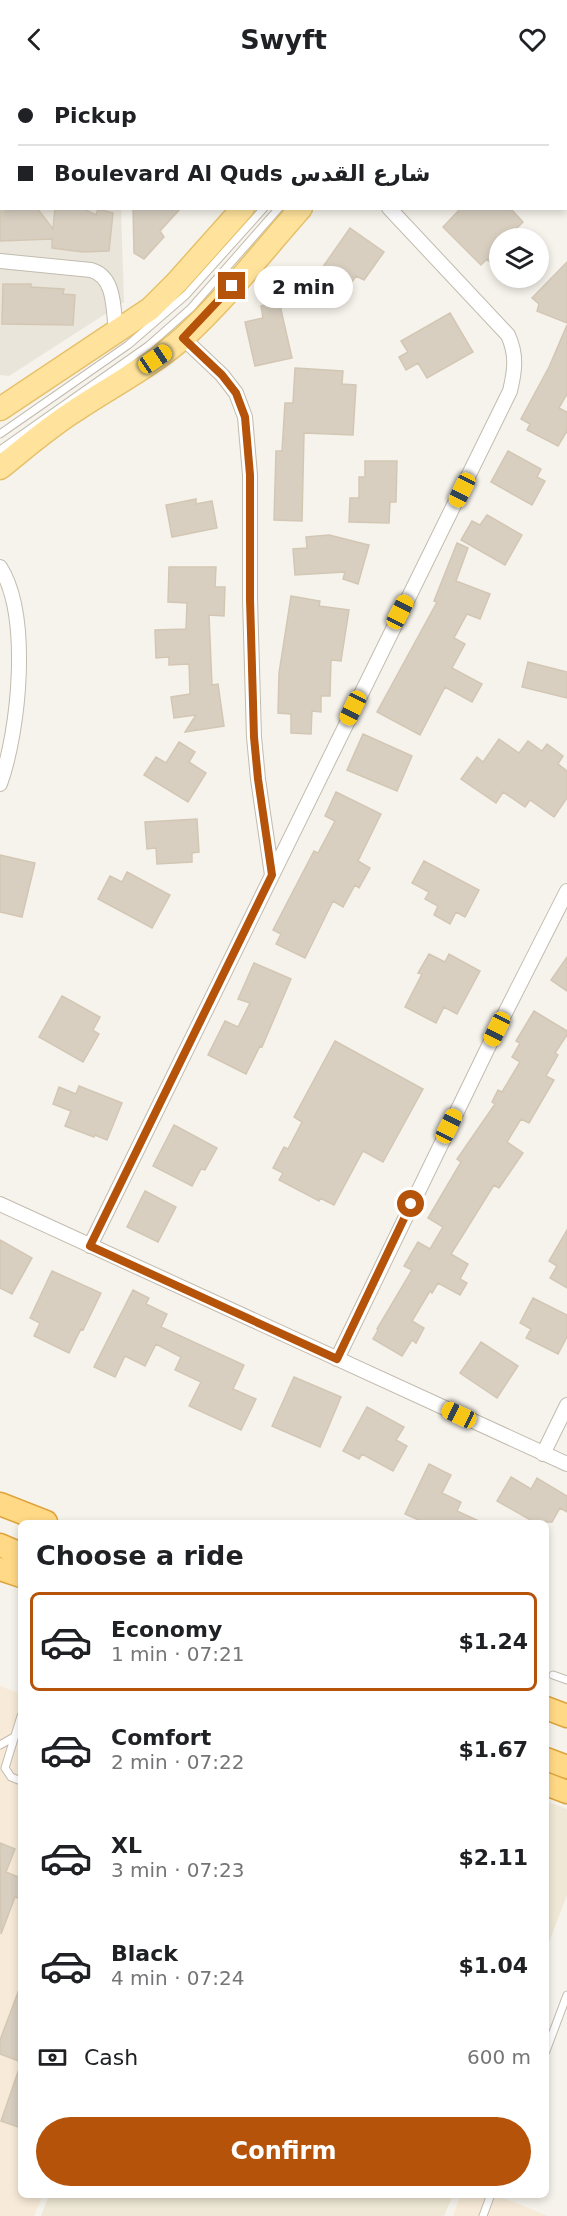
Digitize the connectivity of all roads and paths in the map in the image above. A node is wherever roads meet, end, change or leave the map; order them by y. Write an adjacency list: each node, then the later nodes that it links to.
1 (241, 210): 7 (main road)
2 (262, 210): 10 (lane)
3 (277, 210): 11 (lane)
4 (299, 210): 8 (main road)
5 (391, 210): 15 (street)
6 (0, 261): 7 (street)
7 (116, 332): 9 (main road)
8 (183, 338): 12 (main road); 15 (street)
9 (0, 409)
10 (0, 434)
11 (0, 450)
12 (0, 468)
13 (0, 567): 14 (street)
14 (0, 784)
15 (272, 875): 18 (street)
16 (567, 891): 19 (street)
17 (0, 1204): 18 (street)
18 (90, 1246): 19 (street)
19 (337, 1359): 21 (street)
20 (567, 1405): 21 (street)
21 (543, 1454): 22 (street)
22 (567, 1464)
23 (0, 1504): 24 (highway)
24 (40, 1520)
25 (0, 1545): 26 (highway)
26 (18, 1553)
27 (0, 1569): 28 (highway)
28 (18, 1575)
29 (554, 1675): 30 (lane)
30 (567, 1680)
31 (549, 1709): 32 (highway)
32 (567, 1716)
33 (18, 1725): 34 (lane)
34 (14, 1737): 35 (lane); 38 (lane)
35 (0, 1745)
36 (549, 1760): 37 (highway)
37 (567, 1767)
38 (18, 1780)
39 (549, 1785): 40 (highway)
40 (567, 1792)
41 (567, 1995): 42 (lane)
42 (549, 2043)
43 (490, 2198): 44 (lane)
44 (483, 2216)

